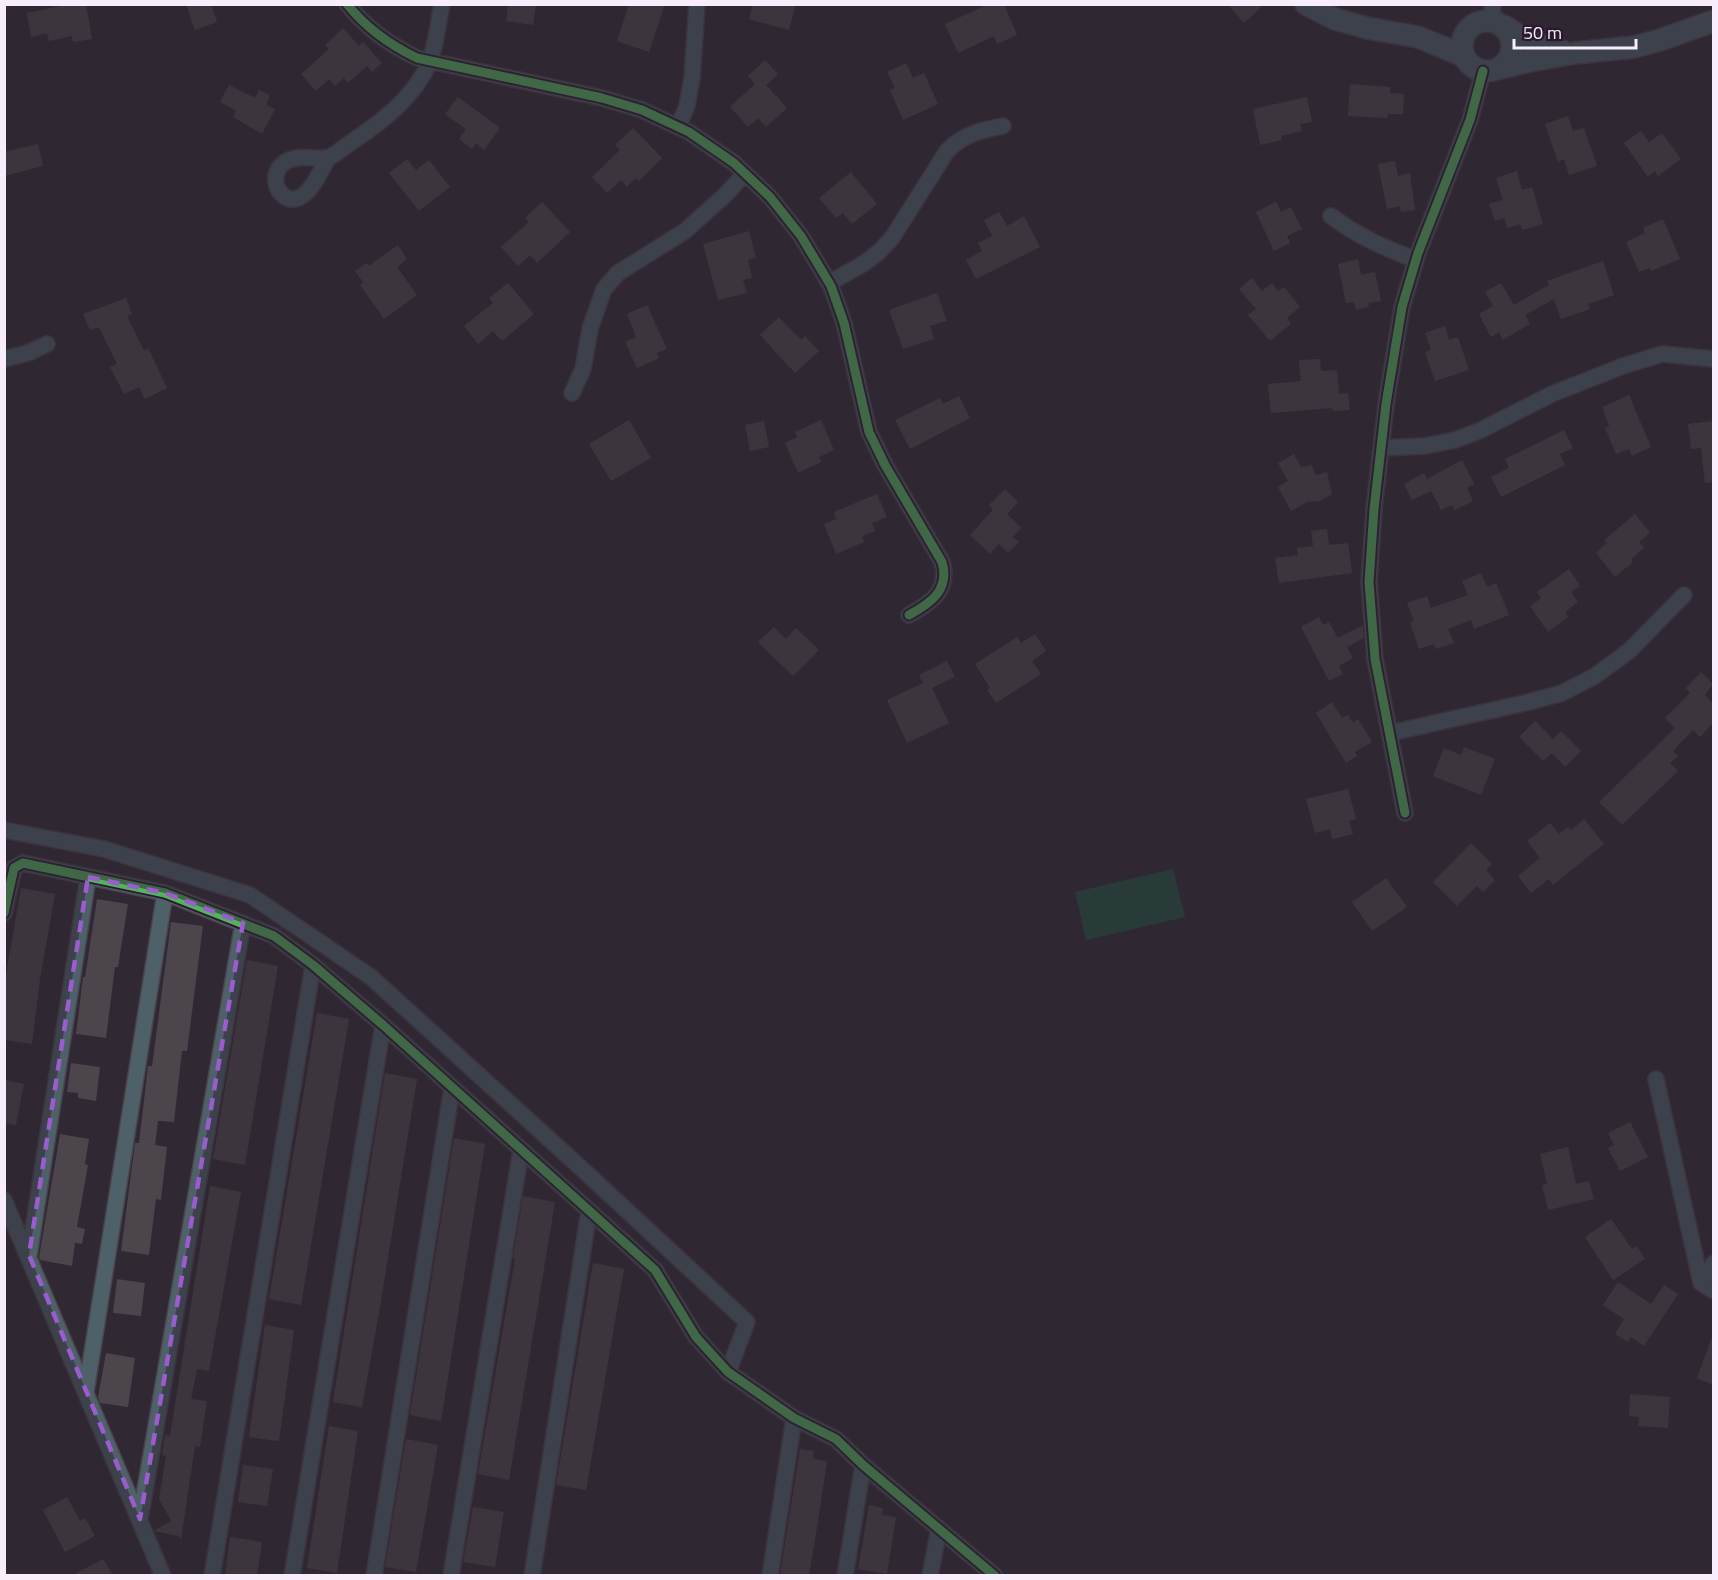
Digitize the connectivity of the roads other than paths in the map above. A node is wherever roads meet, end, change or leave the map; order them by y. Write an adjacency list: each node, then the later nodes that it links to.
1 (347, 4): 11 (street)
2 (442, 4): 11 (street)
3 (697, 4): 14 (street)
4 (1306, 4): 8 (street)
5 (1495, 17): 7 (street); 9 (street); 12 (street)
6 (1713, 21): 9 (street)
7 (1466, 33): 8 (street); 10 (street)
8 (1418, 37): 10 (street)
9 (1575, 53): 12 (street)
10 (1464, 56): 12 (street)
11 (430, 61): 14 (street); 15 (street)
12 (1492, 70): 18 (street)
13 (1003, 126): 19 (street)
14 (678, 127): 16 (street)
15 (328, 158)
16 (745, 174): 19 (street); 23 (street)
17 (1331, 216): 18 (street)
18 (1416, 260): 24 (street)
19 (829, 283): 26 (street)
20 (47, 344): 22 (street)
21 (1713, 358): 24 (street)
22 (4, 359)
23 (572, 393)
24 (1381, 448): 27 (street)
25 (1684, 595): 27 (street)
26 (909, 615)
27 (1390, 733): 28 (street)
28 (1405, 813)
29 (4, 830): 44 (street)
30 (88, 877): 31 (street); 32 (street); 41 (street)
31 (165, 893): 33 (street); 45 (street)
32 (4, 913)
33 (243, 923): 34 (street); 48 (street)
34 (313, 965): 35 (street); 51 (street)
35 (383, 1024): 37 (street); 52 (street)
36 (1656, 1079): 43 (street)
37 (452, 1088): 38 (street); 53 (street)
38 (521, 1150): 40 (street); 54 (street)
39 (4, 1200): 41 (street)
40 (589, 1210): 44 (street); 55 (street)
41 (28, 1255): 45 (street)
42 (1713, 1263): 43 (street)
43 (1707, 1287)
44 (728, 1372): 46 (street)
45 (87, 1391): 48 (street)
46 (794, 1418): 47 (street); 56 (street)
47 (864, 1465): 49 (street); 57 (street)
48 (140, 1519): 50 (street)
49 (939, 1529): 58 (street); 59 (street)
50 (163, 1575)
51 (212, 1575)
52 (292, 1575)
53 (374, 1575)
54 (451, 1575)
55 (532, 1575)
56 (770, 1575)
57 (845, 1575)
58 (930, 1575)
59 (995, 1575)

